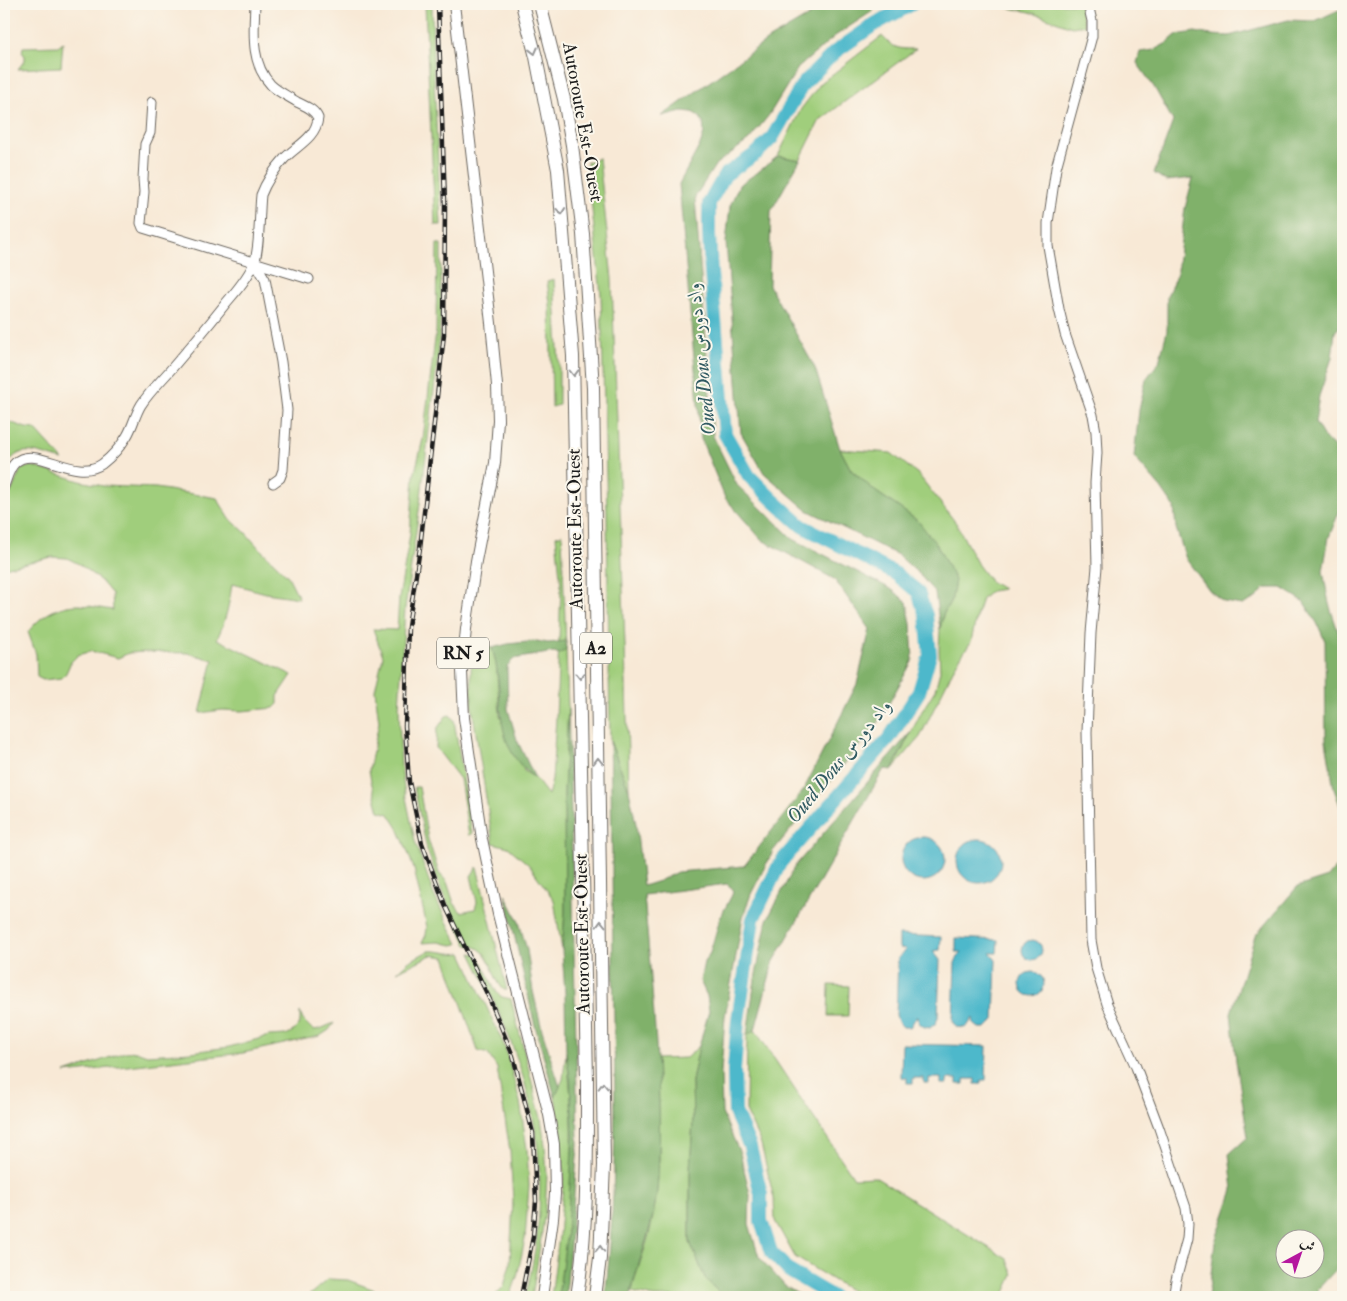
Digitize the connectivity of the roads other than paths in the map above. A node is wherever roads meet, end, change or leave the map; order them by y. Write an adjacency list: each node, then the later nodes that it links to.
1 (255, 4): 7 (street)
2 (454, 4): 11 (main road, RN 5)
3 (522, 4): 12 (highway, Autoroute Est-Ouest / A2, one-way to 12)
4 (540, 4): 13 (highway, Autoroute Est-Ouest / A2, one-way to 4)
5 (1088, 4): 14 (street)
6 (152, 102): 7 (street)
7 (255, 262): 8 (street); 9 (street); 10 (street)
8 (309, 279)
9 (273, 483)
10 (4, 486)
11 (542, 1297)
12 (577, 1297)
13 (595, 1297)
14 (1173, 1297)

